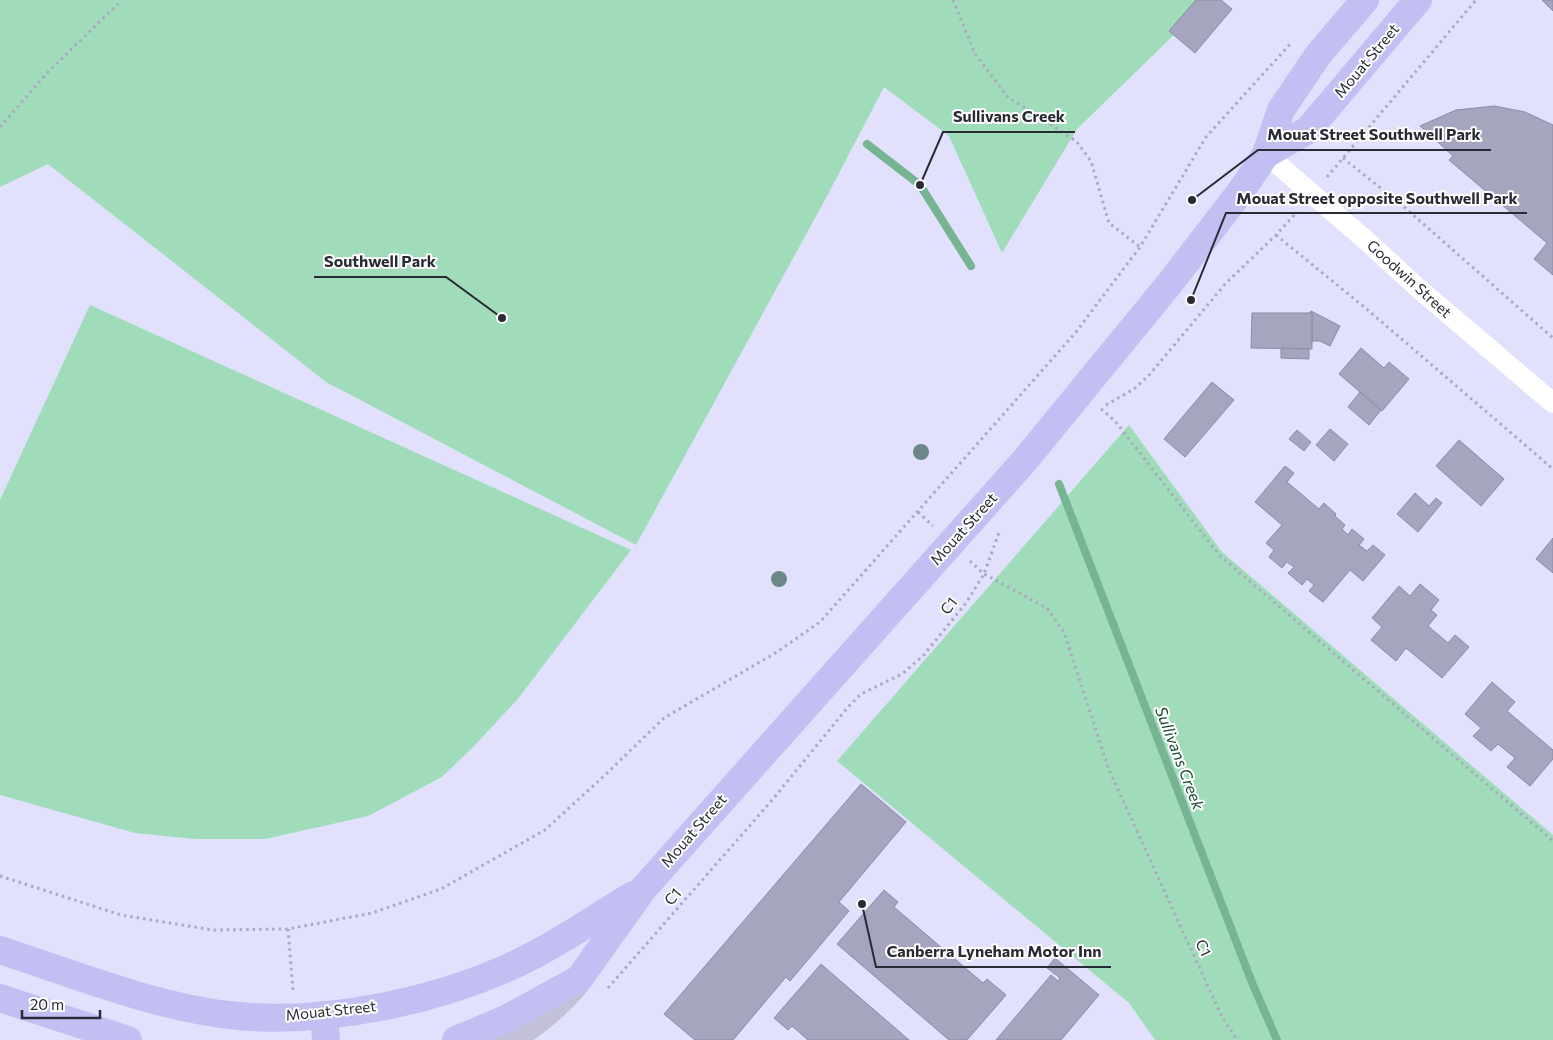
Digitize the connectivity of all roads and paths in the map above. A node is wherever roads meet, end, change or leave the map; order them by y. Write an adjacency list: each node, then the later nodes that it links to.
1 (122, 0): 7 (path)
2 (953, 0): 9 (path)
3 (1365, 0): 8 (main road, Mouat Street)
4 (1418, 0): 8 (main road, Mouat Street)
5 (1476, 0): 10 (path)
6 (1295, 38): 9 (path)
7 (0, 127)
8 (1266, 154): 11 (street, Goodwin Street); 15 (main road, Mouat Street)
9 (1140, 247): 16 (path)
10 (1553, 338)
11 (1553, 403)
12 (1553, 469): 13 (path)
13 (1553, 841)
14 (0, 876): 16 (path)
15 (643, 889): 18 (main road, Mouat Street); 22 (main road, Mouat Street)
16 (288, 929): 21 (path)
17 (0, 950): 21 (main road, Mouat Street)
18 (579, 979): 24 (main road, Mouat Street); 25 (street)
19 (605, 991): 26 (path, C1)
20 (0, 998): 23 (main road)
21 (296, 1016): 22 (main road, Mouat Street)
22 (325, 1028)
23 (128, 1040)
24 (456, 1040)
25 (507, 1040)
26 (1237, 1040)

